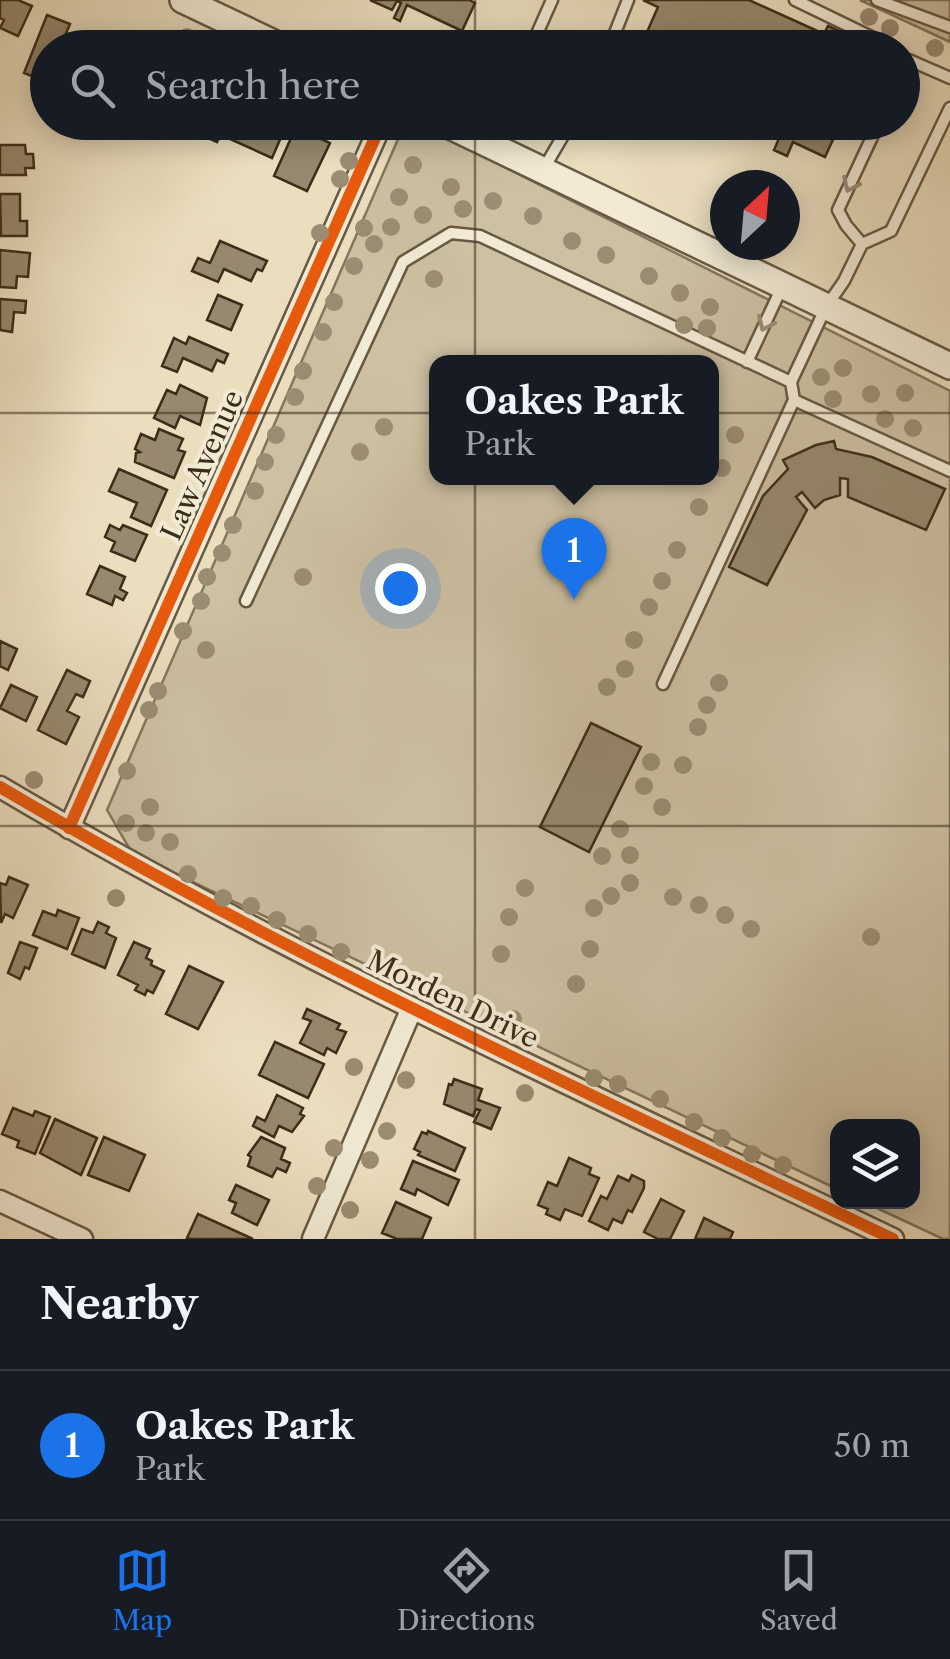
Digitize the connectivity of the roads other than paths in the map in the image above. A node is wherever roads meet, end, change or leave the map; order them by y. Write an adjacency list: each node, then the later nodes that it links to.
1 (183, 0): 7 (street)
2 (552, 0): 8 (lane)
3 (628, 0): 9 (lane)
4 (795, 0): 10 (lane)
5 (877, 0): 6 (lane)
6 (950, 27)
7 (246, 30)
8 (538, 30)
9 (616, 30)
10 (857, 30)
11 (920, 64): 12 (lane)
12 (950, 78)
13 (950, 108): 19 (lane)
14 (374, 140): 30 (street, Law Avenue)
15 (479, 140): 18 (street)
16 (560, 140): 18 (lane)
17 (871, 140): 19 (lane, one-way to 19)
18 (542, 171): 20 (street)
19 (862, 244): 21 (lane)
20 (782, 286): 21 (street); 22 (lane, one-way to 22)
21 (826, 307): 23 (street); 24 (lane)
22 (748, 362): 24 (lane); 27 (lane)
23 (950, 366)
24 (791, 382): 25 (lane)
25 (794, 400): 26 (lane); 28 (lane)
26 (950, 471)
27 (246, 602)
28 (663, 684)
29 (0, 787): 30 (street, Morden Drive)
30 (69, 828): 31 (street, Morden Drive)
31 (412, 1008): 34 (street); 35 (street, Morden Drive)
32 (0, 1200): 33 (street)
33 (82, 1239)
34 (313, 1239)
35 (893, 1239)

